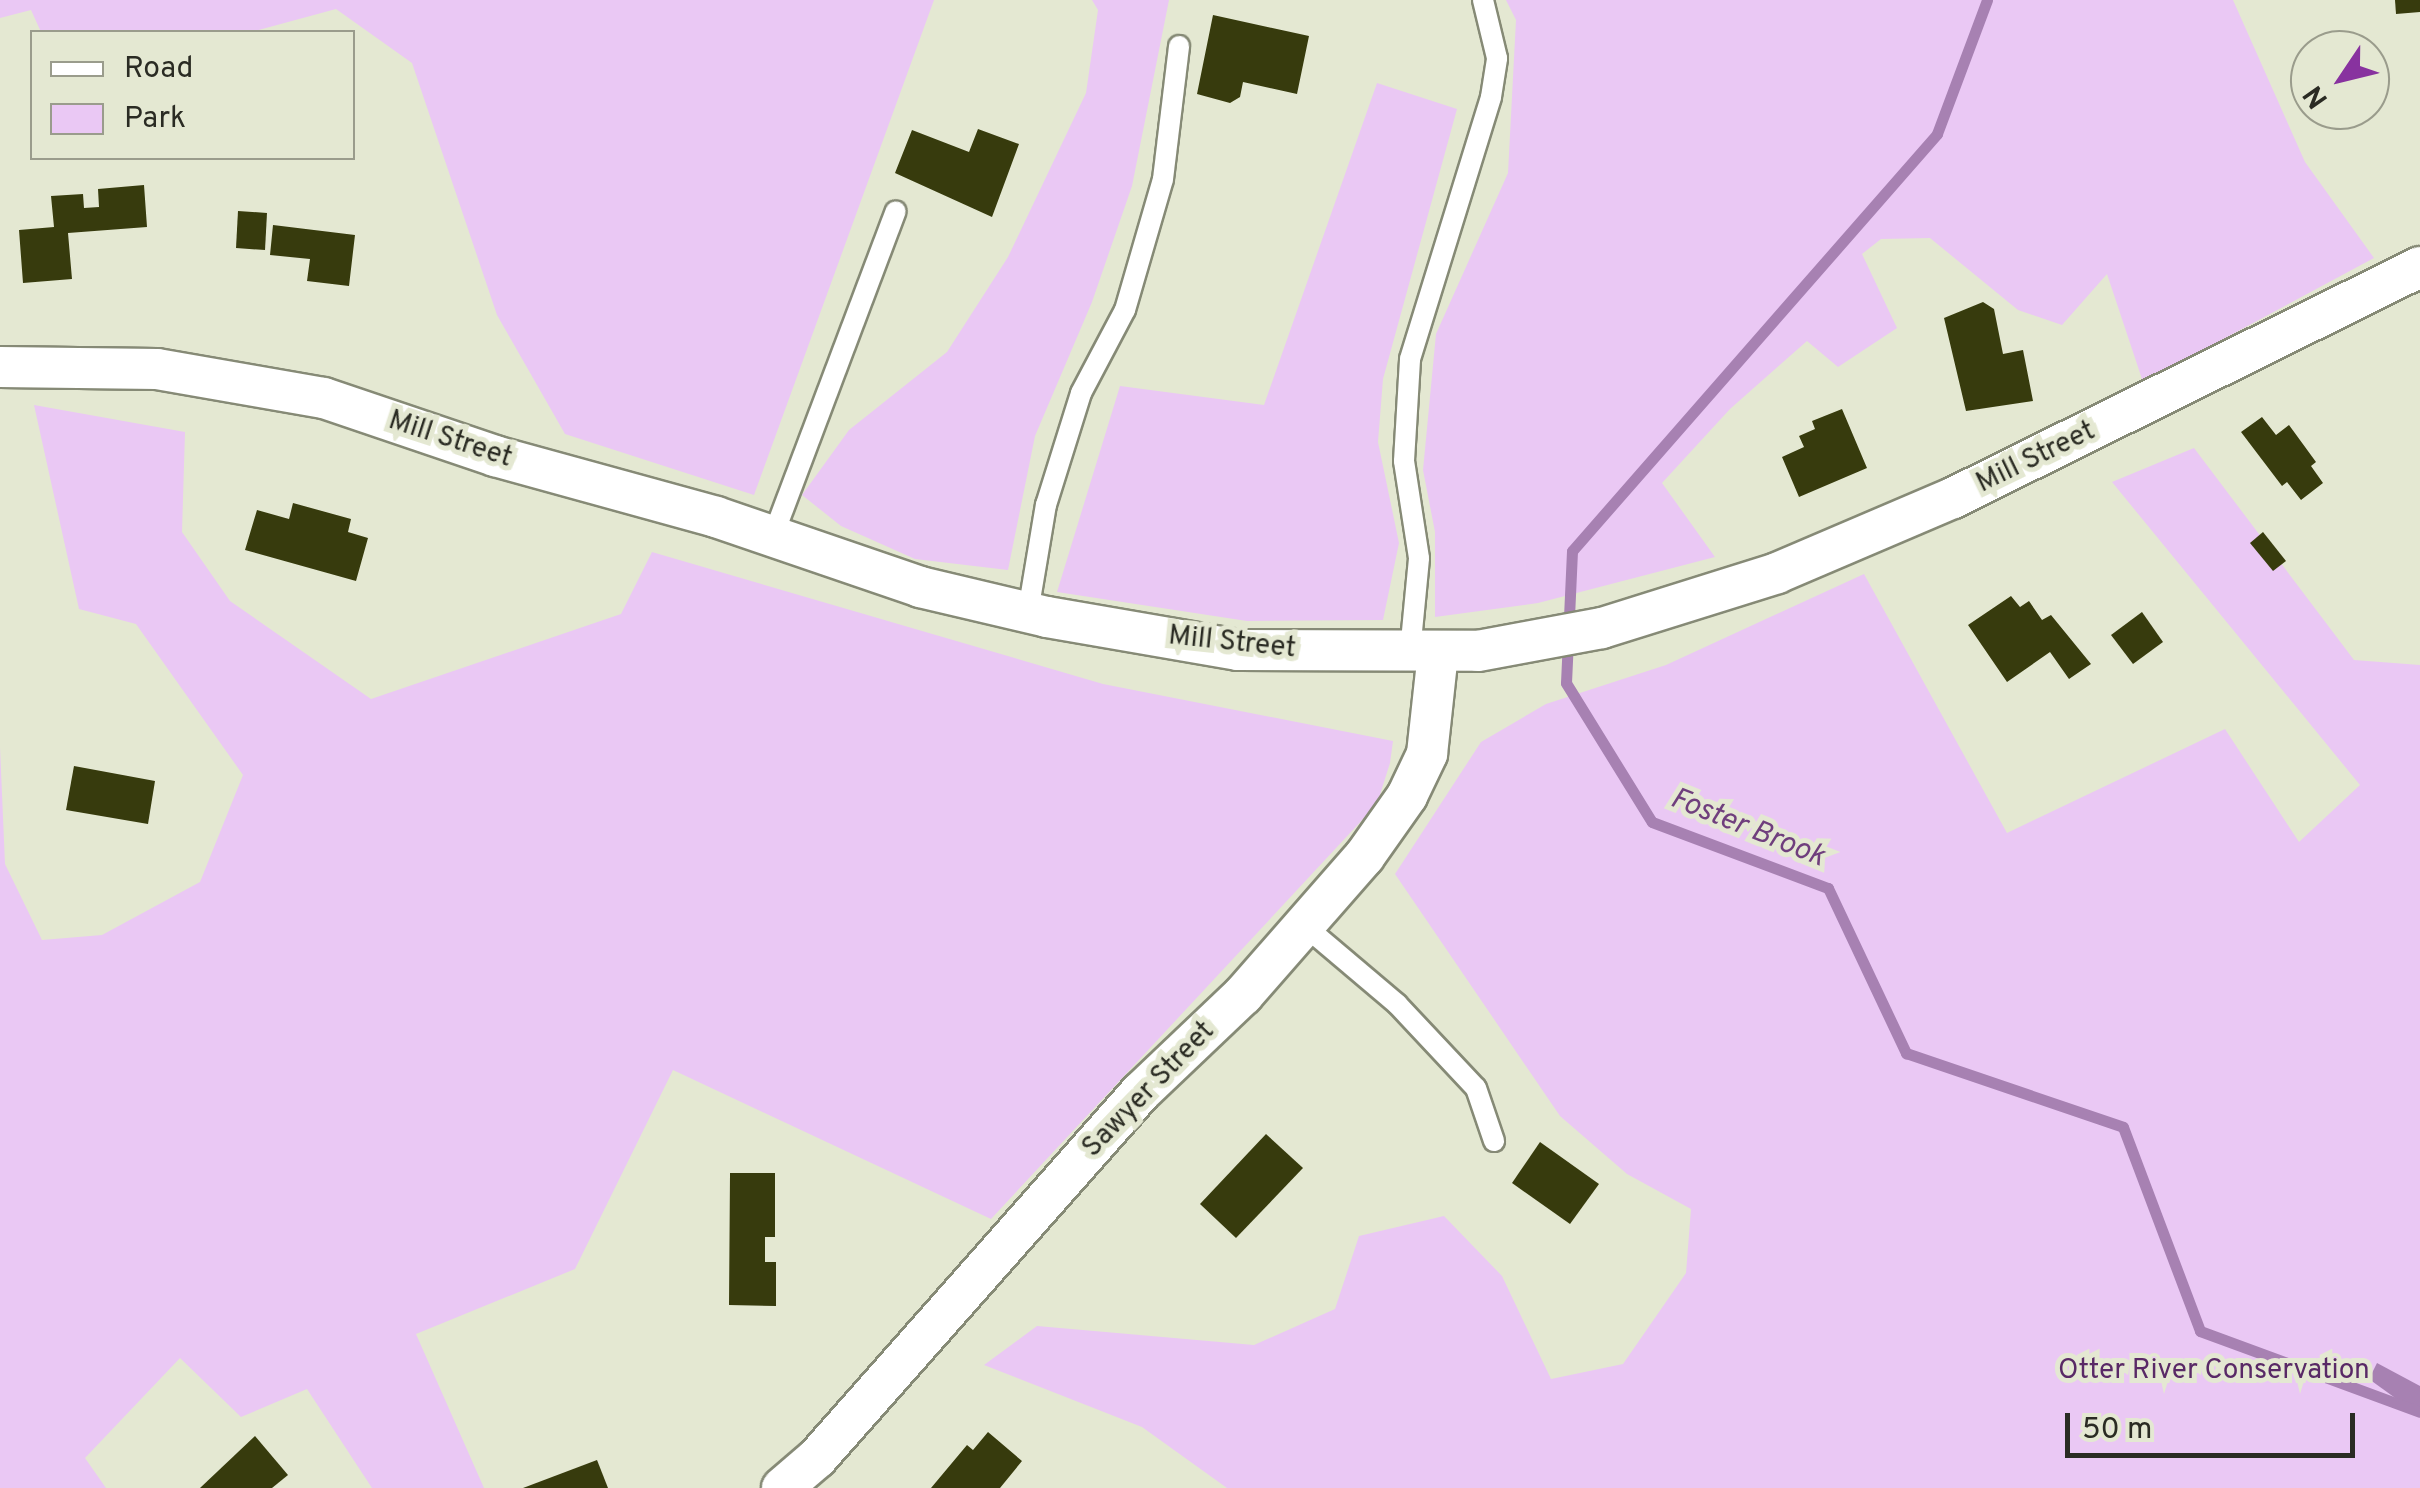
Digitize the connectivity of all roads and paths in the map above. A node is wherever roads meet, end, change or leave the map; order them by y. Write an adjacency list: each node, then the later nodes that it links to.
1 (1482, 0): 8 (lane)
2 (1179, 46): 7 (lane)
3 (896, 211): 6 (lane)
4 (2420, 267): 8 (street, Mill Street)
5 (0, 368): 6 (street, Mill Street)
6 (774, 536): 7 (street, Mill Street)
7 (1028, 612): 8 (street, Mill Street)
8 (1424, 652): 9 (street, Sawyer Street)
9 (1304, 926): 10 (lane); 11 (street, Sawyer Street)
10 (1494, 1142)
11 (782, 1488)

